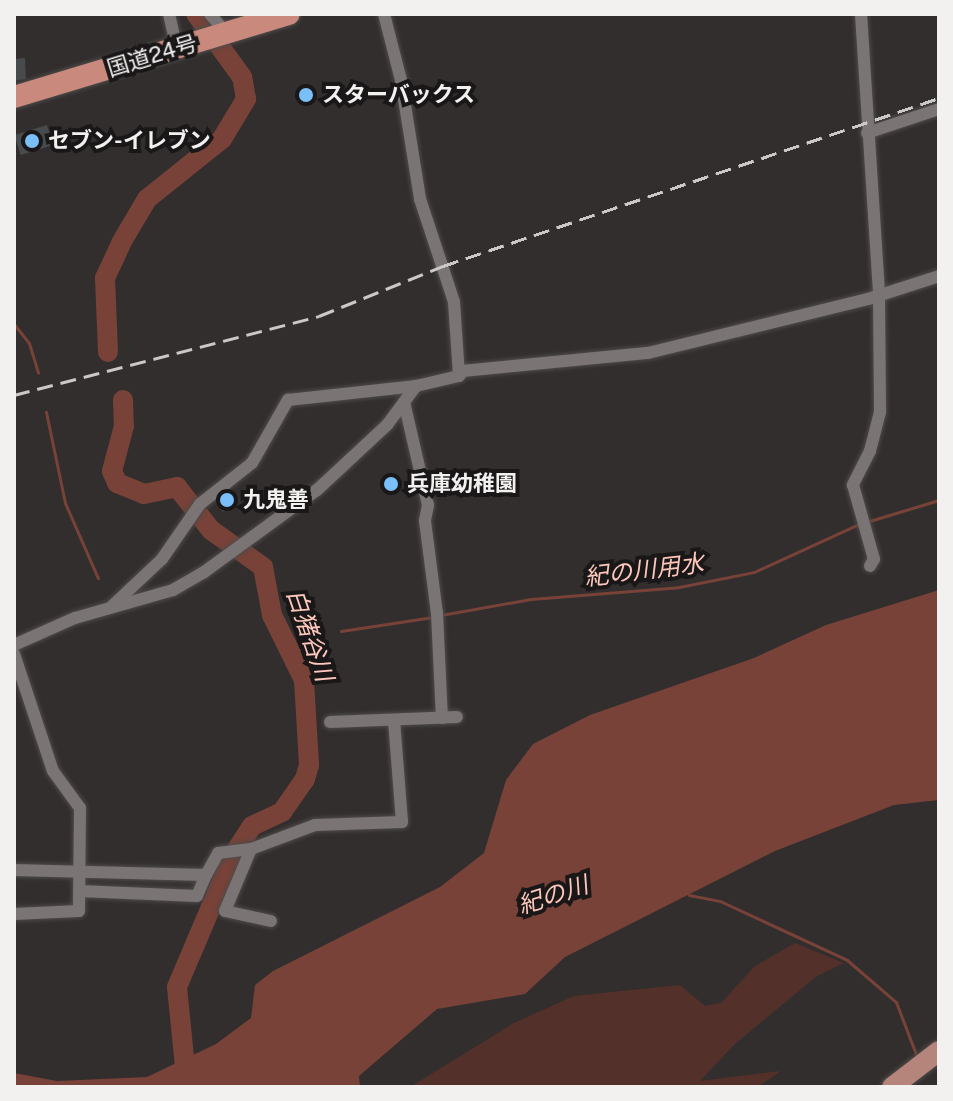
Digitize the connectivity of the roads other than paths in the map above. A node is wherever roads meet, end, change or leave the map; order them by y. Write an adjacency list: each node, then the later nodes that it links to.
1 (169, 14): 7 (street)
2 (210, 14): 6 (street)
3 (289, 14): 6 (highway, 国道24号)
4 (384, 14): 13 (street)
5 (861, 14): 10 (street)
6 (226, 33): 7 (highway, 国道24号)
7 (187, 45): 8 (highway, 国道24号)
8 (14, 97)
9 (939, 109): 10 (street)
10 (867, 133): 12 (street)
11 (939, 276): 12 (street)
12 (879, 295): 13 (street); 16 (street)
13 (459, 376): 14 (street)
14 (416, 386): 15 (street); 17 (street)
15 (404, 402): 17 (street); 21 (street)
16 (870, 566)
17 (108, 609): 18 (street)
18 (14, 645)
19 (14, 654): 25 (street)
20 (457, 717): 21 (street)
21 (442, 718): 22 (street)
22 (394, 720): 23 (street); 24 (street)
23 (330, 722)
24 (240, 850): 27 (street); 30 (street)
25 (79, 869): 26 (street); 27 (street); 28 (street)
26 (14, 870)
27 (206, 875): 28 (street)
28 (79, 891): 29 (street)
29 (14, 914)
30 (271, 921)
31 (939, 1051): 32 (main road)
32 (892, 1087)

